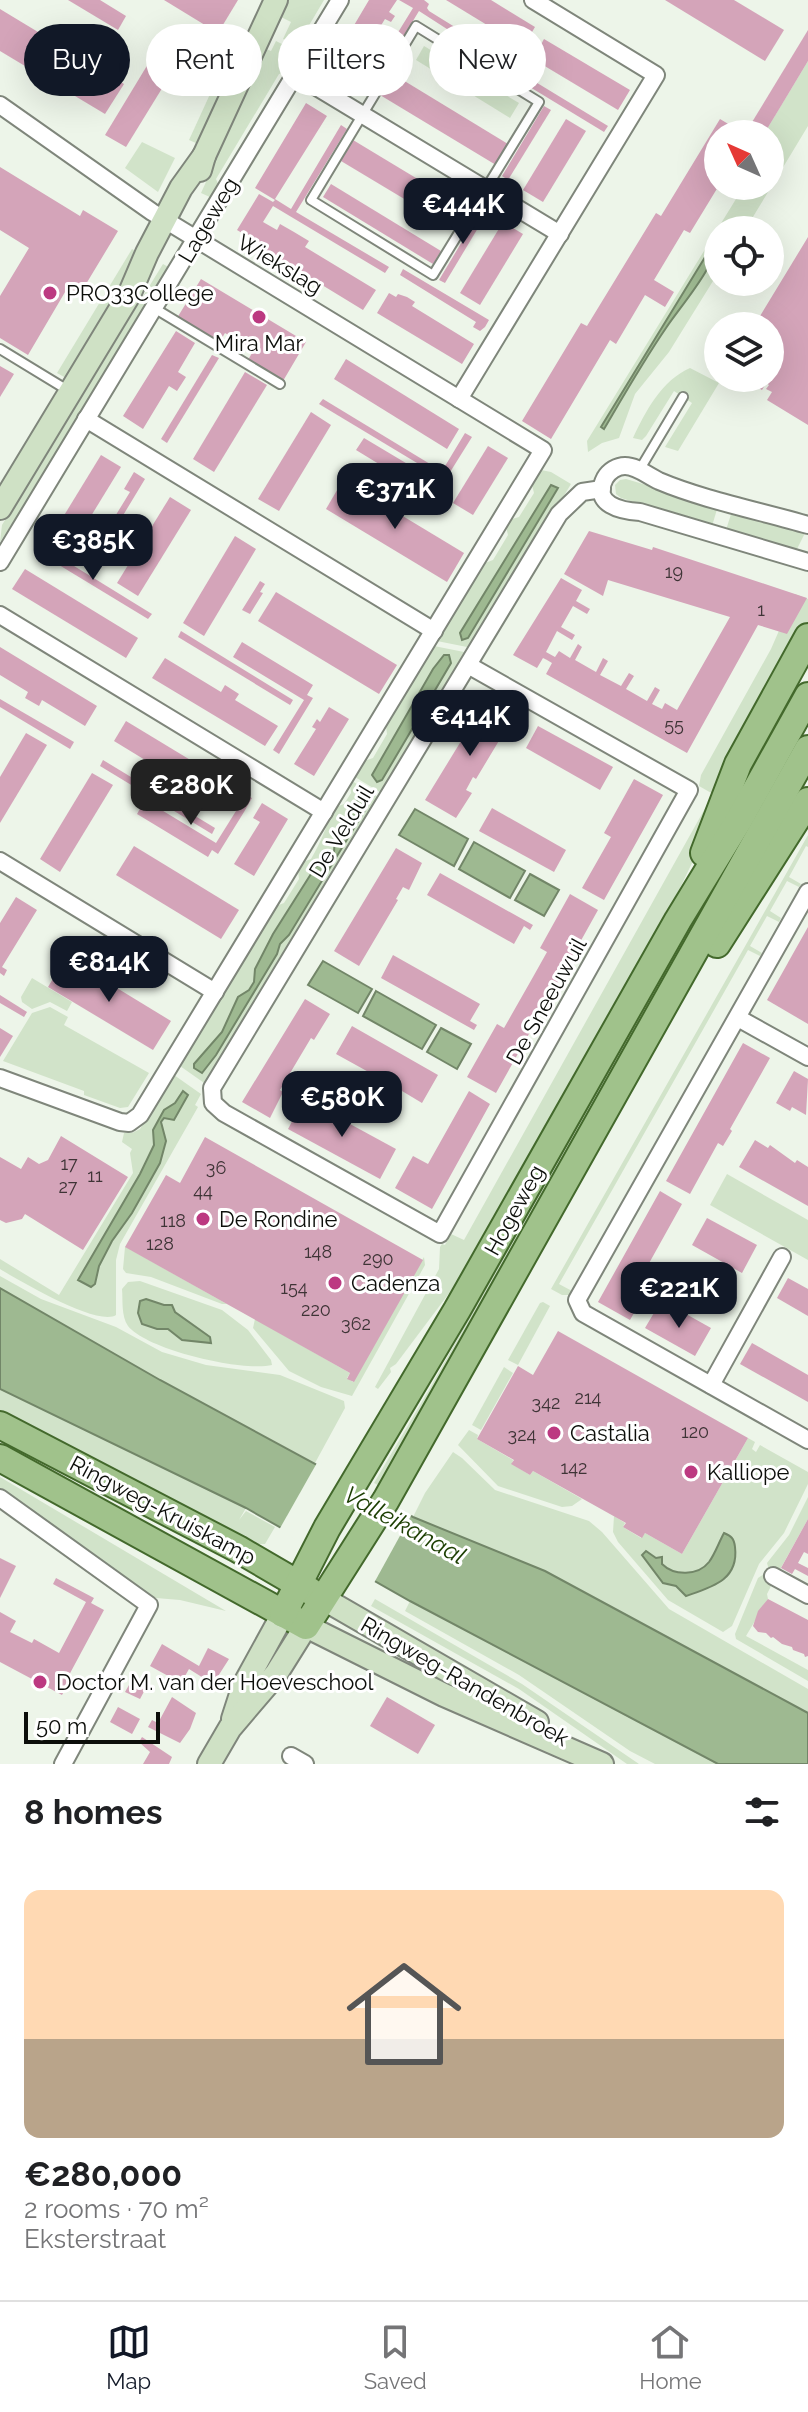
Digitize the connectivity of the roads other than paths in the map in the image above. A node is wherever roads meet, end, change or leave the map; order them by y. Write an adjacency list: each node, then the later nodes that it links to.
1 (276, 0): 10 (main road, Lageweg)
2 (340, 0): 4 (street, Lageweg)
3 (533, 0): 11 (street)
4 (325, 24)
5 (282, 96): 12 (street, Lageweg)
6 (332, 96): 8 (street)
7 (0, 105): 10 (street, Wiekslag)
8 (363, 114): 9 (street); 9 (lane); 9 (lane)
9 (486, 189): 11 (street)
10 (171, 223): 12 (street, Wiekslag); 16 (main road, Lageweg)
11 (560, 234): 18 (street)
12 (196, 239): 13 (street, Lageweg); 18 (street, Wiekslag)
13 (154, 308): 15 (lane); 19 (street, Lageweg)
14 (0, 349): 16 (lane)
15 (280, 384)
16 (70, 391): 22 (main road, Lageweg)
17 (683, 397): 20 (lane)
18 (459, 399): 27 (street, Wiekslag)
19 (86, 419): 25 (street, Lageweg); 27 (street)
20 (639, 470): 21 (street, De Velduil); 23 (street)
21 (602, 489): 24 (street); 29 (street, De Velduil)
22 (0, 508)
23 (808, 525)
24 (807, 561)
25 (0, 562)
26 (0, 615): 34 (street)
27 (434, 631): 34 (street)
28 (808, 637): 37 (main road)
29 (468, 665): 43 (street, De Sneeuwuil); 43 (street, De Velduil)
30 (808, 696): 32 (main road, Hogeweg)
31 (808, 749): 32 (main road, Hogeweg)
32 (768, 795): 37 (main road, Hogeweg); 39 (main road, Hogeweg)
33 (808, 801): 39 (main road)
34 (324, 812): 38 (street)
35 (0, 861): 38 (street)
36 (808, 892): 40 (street)
37 (678, 920): 51 (main road, Hogeweg)
38 (215, 992): 42 (street)
39 (670, 993): 53 (main road, Hogeweg)
40 (738, 1018): 41 (street); 45 (street)
41 (808, 1057)
42 (0, 1078)
43 (440, 1234)
44 (782, 1257): 45 (street)
45 (711, 1385): 47 (street)
46 (0, 1425): 51 (main road, Ringweg-Kruiskamp)
47 (808, 1440)
48 (0, 1458): 54 (main road, Ringweg-Kruiskamp)
49 (0, 1498): 57 (street)
50 (773, 1576): 52 (street)
51 (298, 1584): 53 (main road, Ringweg-Kruiskamp); 54 (main road, Hogeweg)
52 (808, 1595)
53 (324, 1599): 55 (main road, Hogeweg); 59 (main road, Ringweg-Randenbroek)
54 (283, 1614): 55 (main road, Ringweg-Randenbroek); 56 (main road, Hogeweg)
55 (306, 1626): 56 (main road, Hogeweg); 59 (main road, Ringweg-Randenbroek)
56 (230, 1728): 58 (main road, Hogeweg)
57 (63, 1764)
58 (209, 1764)
59 (604, 1764)

